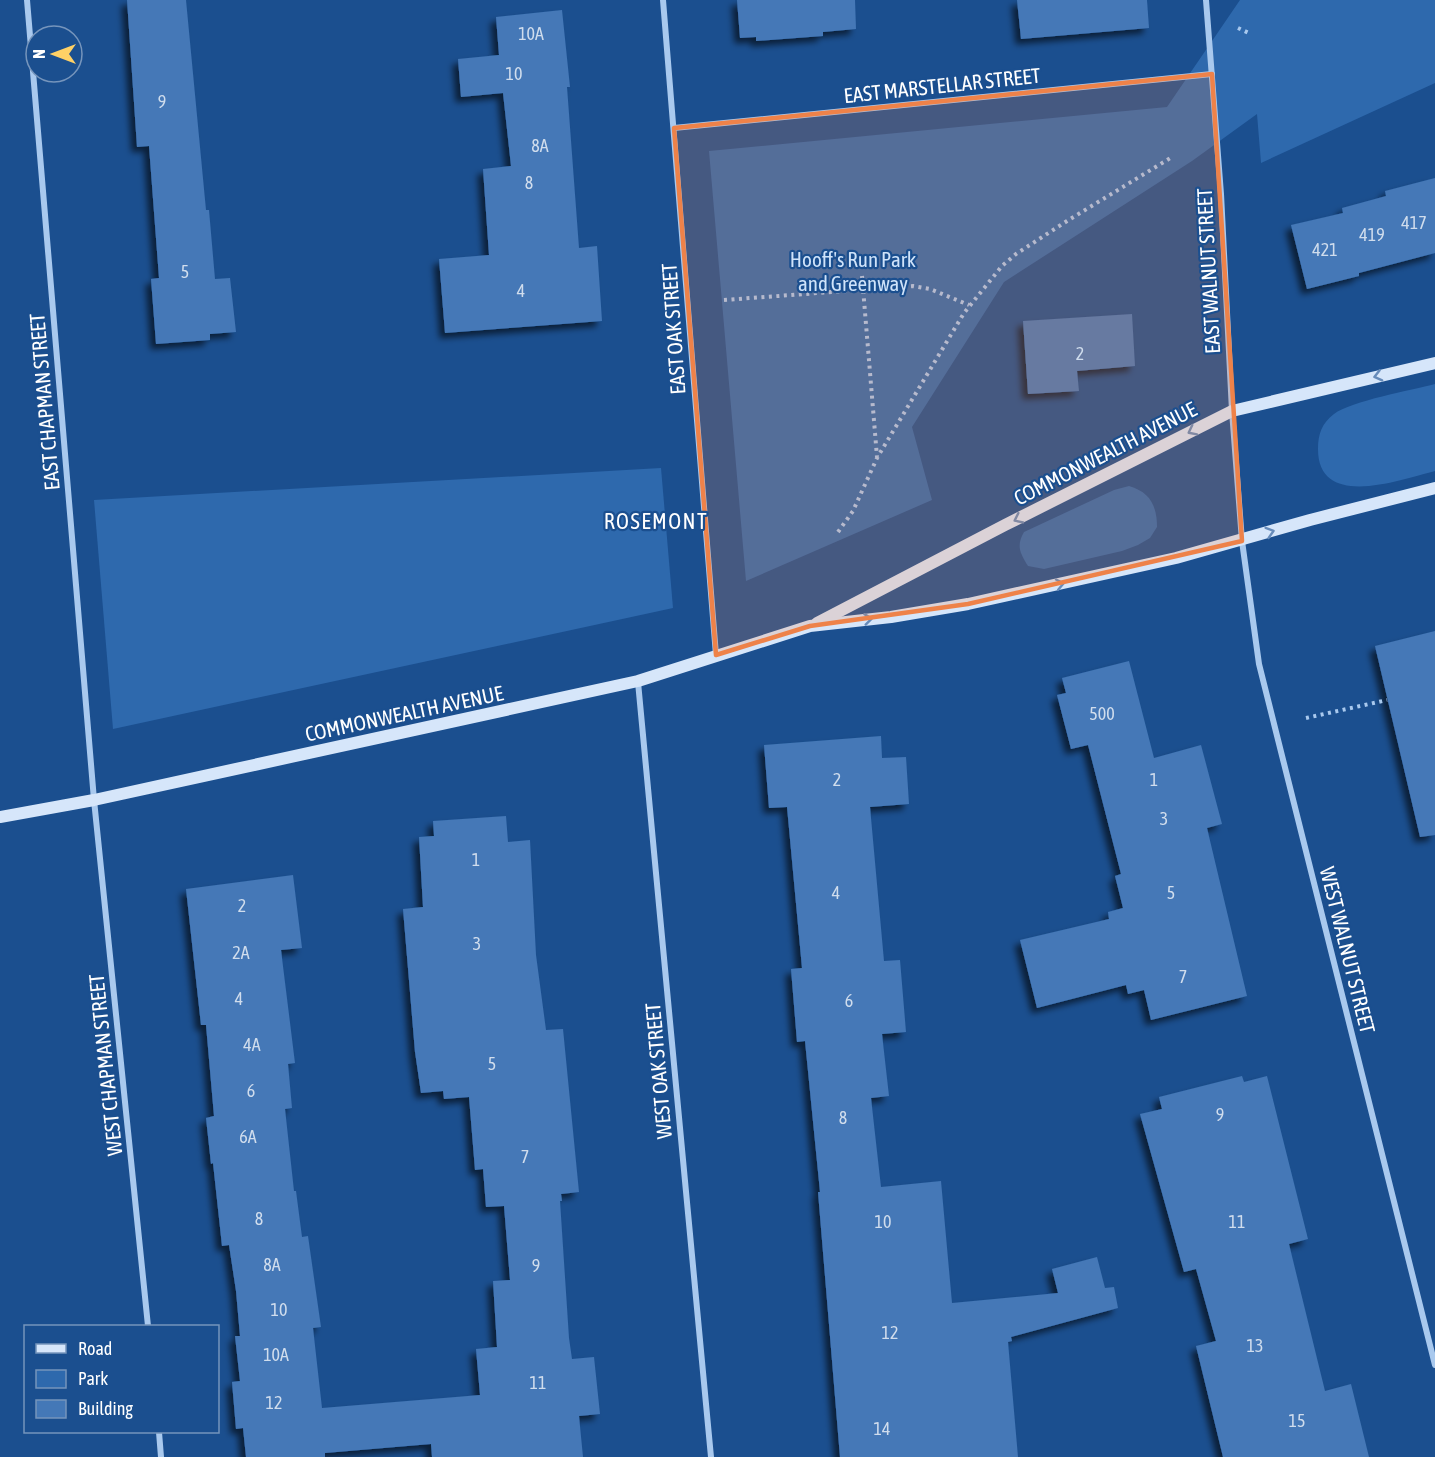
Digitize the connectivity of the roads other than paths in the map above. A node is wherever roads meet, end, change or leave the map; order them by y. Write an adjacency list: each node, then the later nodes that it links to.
1 (27, 0): 13 (street, EAST CHAPMAN STREET)
2 (663, 0): 5 (street, EAST OAK STREET)
3 (1206, 0): 4 (street, EAST WALNUT STREET)
4 (1212, 74): 5 (street, EAST MARSTELLAR STREET); 7 (street, EAST WALNUT STREET)
5 (674, 128): 11 (street, EAST OAK STREET)
6 (1435, 363): 7 (street, COMMONWEALTH AVENUE, one-way to 7)
7 (1232, 411): 9 (street, EAST WALNUT STREET); 10 (street, COMMONWEALTH AVENUE, one-way to 10)
8 (1435, 488): 9 (street, COMMONWEALTH AVENUE, one-way to 8)
9 (1242, 541): 10 (street, COMMONWEALTH AVENUE, one-way to 9); 16 (street, WEST WALNUT STREET)
10 (810, 626): 11 (street, COMMONWEALTH AVENUE)
11 (716, 655): 12 (street, COMMONWEALTH AVENUE)
12 (638, 681): 13 (street, COMMONWEALTH AVENUE); 19 (street, WEST OAK STREET)
13 (94, 800): 14 (street, COMMONWEALTH AVENUE); 15 (street, WEST CHAPMAN STREET)
14 (0, 817)
15 (148, 1325)
16 (1435, 1365)
17 (159, 1433): 18 (street)
18 (161, 1457)
19 (711, 1457)

